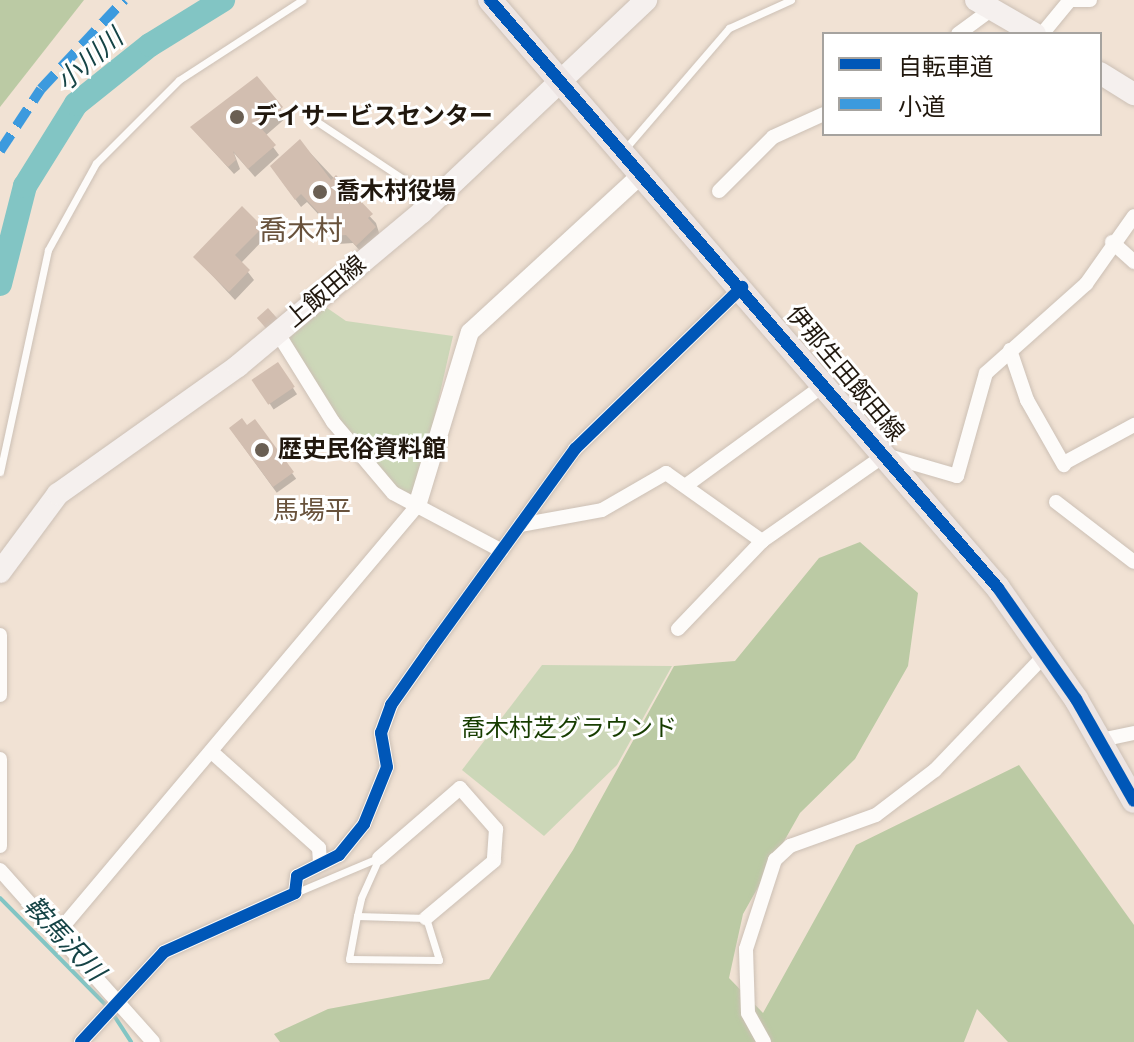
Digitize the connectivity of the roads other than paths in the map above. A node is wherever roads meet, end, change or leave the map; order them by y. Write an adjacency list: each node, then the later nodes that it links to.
1 (302, 0): 29 (lane)
2 (490, 0): 12 (main road, 伊那生田飯田線)
3 (646, 0): 12 (main road, 上飯田線)
4 (791, 0): 16 (lane)
5 (1071, 0): 6 (street); 10 (street)
6 (1090, 0)
7 (984, 5): 8 (street); 9 (main road)
8 (960, 32)
9 (1031, 32)
10 (1044, 32)
11 (1102, 74): 13 (main road)
12 (562, 83): 16 (main road, 伊那生田飯田線); 19 (main road, 上飯田線)
13 (1134, 94)
14 (822, 115): 18 (street)
15 (313, 119): 19 (lane)
16 (623, 150): 17 (main road, 伊那生田飯田線)
17 (643, 173): 23 (main road, 伊那生田飯田線); 32 (street)
18 (719, 191)
19 (421, 213): 24 (main road, 上飯田線)
20 (1134, 216): 21 (street)
21 (1112, 242): 22 (street); 25 (street)
22 (1134, 262)
23 (742, 287): 26 (main road, 伊那生田飯田線); 33 (street)
24 (277, 332): 32 (street); 37 (main road, 上飯田線)
25 (1010, 350): 27 (street); 28 (street)
26 (825, 384): 28 (main road, 伊那生田飯田線); 30 (street)
27 (1134, 425)
28 (885, 455): 34 (street); 40 (main road, 伊那生田飯田線)
29 (0, 472)
30 (688, 484): 33 (street); 34 (street)
31 (1056, 502): 36 (street)
32 (417, 506): 35 (street); 44 (street)
33 (520, 525): 35 (street)
34 (762, 541): 38 (street)
35 (502, 551): 49 (street)
36 (1134, 562)
37 (0, 572)
38 (678, 629)
39 (0, 635): 41 (street)
40 (1046, 654): 43 (main road, 伊那生田飯田線); 58 (street)
41 (0, 695)
42 (1134, 733): 43 (street)
43 (1101, 740): 46 (main road, 伊那生田飯田線)
44 (214, 754): 49 (street); 54 (street)
45 (0, 759): 47 (street)
46 (1134, 801)
47 (0, 846)
48 (379, 858): 51 (lane); 52 (lane); 53 (street)
49 (320, 863): 51 (street)
50 (0, 870): 54 (street)
51 (295, 893): 55 (street)
52 (357, 916): 53 (lane); 53 (lane)
53 (426, 918)
54 (60, 930): 55 (street)
55 (118, 999): 56 (street); 57 (street)
56 (81, 1042)
57 (153, 1042)
58 (764, 1042)

